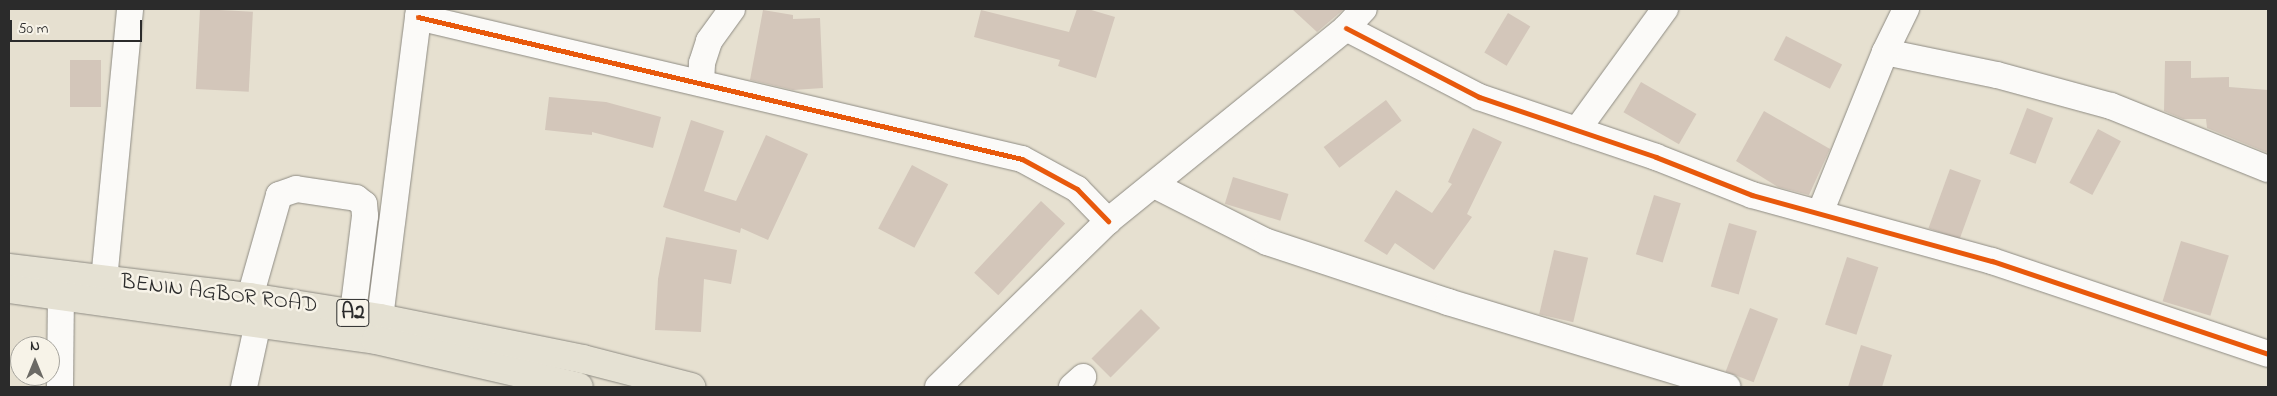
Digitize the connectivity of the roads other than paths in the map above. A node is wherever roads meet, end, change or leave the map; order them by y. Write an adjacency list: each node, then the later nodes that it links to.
1 (130, 9): 16 (street)
2 (732, 9): 9 (street)
3 (1364, 9): 7 (street)
4 (1665, 9): 10 (street)
5 (1906, 9): 8 (street)
6 (415, 12): 9 (street); 21 (street)
7 (1346, 28): 10 (street); 12 (street)
8 (1885, 52): 11 (street); 13 (street)
9 (701, 83): 14 (street)
10 (1577, 130): 13 (street)
11 (2268, 170)
12 (1154, 185): 14 (street); 30 (street)
13 (1820, 213): 23 (street)
14 (1108, 221): 29 (street)
15 (9, 268): 16 (highway, BENIN AGBOR ROAD / A2)
16 (104, 280): 19 (highway, BENIN AGBOR ROAD / A2)
17 (9, 289): 18 (highway, BENIN AGBOR ROAD / A2)
18 (61, 295): 22 (highway, BENIN AGBOR ROAD / A2); 25 (street)
19 (250, 296): 20 (highway, BENIN AGBOR ROAD / A2); 20 (street)
20 (353, 313): 21 (highway, BENIN AGBOR ROAD / A2)
21 (380, 318): 28 (highway, BENIN AGBOR ROAD / A2)
22 (258, 323): 24 (highway, BENIN AGBOR ROAD / A2); 26 (street)
23 (2268, 354)
24 (515, 381): 27 (highway, BENIN AGBOR ROAD / A2)
25 (60, 387)
26 (244, 387)
27 (579, 387)
28 (691, 387)
29 (938, 387)
30 (1727, 387)

